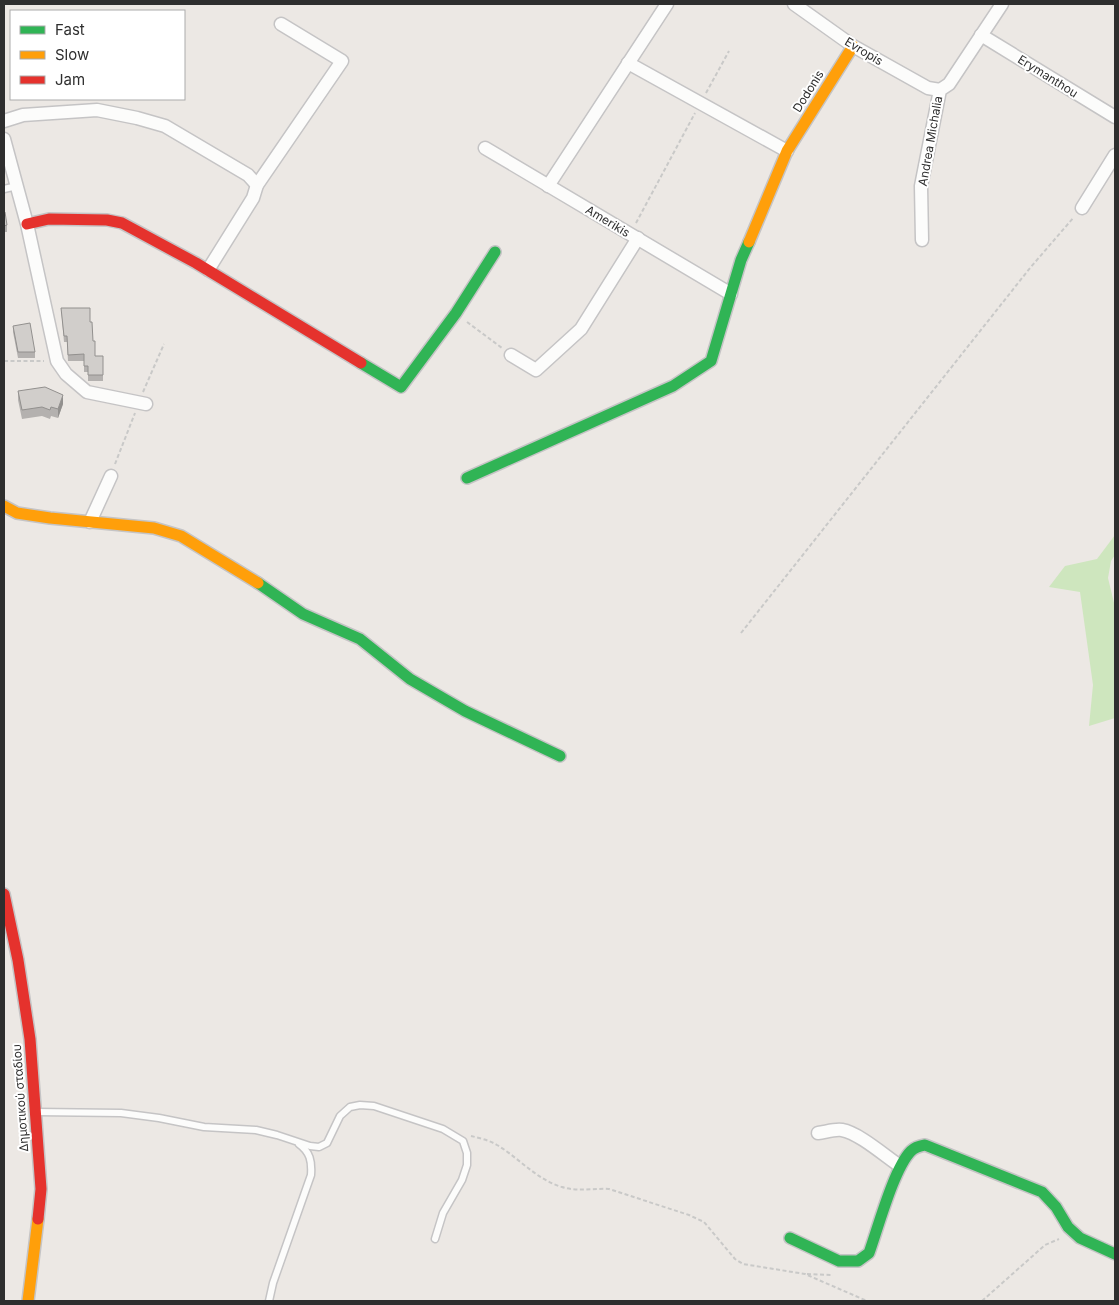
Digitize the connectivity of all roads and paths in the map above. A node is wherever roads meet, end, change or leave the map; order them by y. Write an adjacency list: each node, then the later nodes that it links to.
1 (667, 4): 8 (street)
2 (794, 4): 6 (street, Evropis)
3 (1002, 4): 5 (street, Andrea Michalia)
4 (281, 24): 18 (street)
5 (981, 34): 9 (street, Andrea Michalia); 12 (street, Erymanthou)
6 (853, 46): 9 (street, Evropis); 16 (street, Dodonis)
7 (729, 51): 10 (path)
8 (628, 63): 10 (street); 19 (street)
9 (940, 90): 24 (street, Andrea Michalia)
10 (700, 103): 16 (street); 23 (path)
11 (97, 104): 13 (street); 18 (street)
12 (1115, 117)
13 (4, 121)
14 (4, 139): 20 (street)
15 (485, 148): 19 (street, Amerikis)
16 (787, 151): 27 (street, Dodonis)
17 (1115, 155): 21 (street)
18 (257, 185): 26 (street)
19 (548, 186): 23 (street, Amerikis)
20 (10, 187): 22 (street)
21 (1082, 208): 37 (path)
22 (27, 224): 26 (street); 30 (street)
23 (634, 236): 27 (street, Amerikis); 29 (street)
24 (922, 240)
25 (495, 252): 28 (street)
26 (208, 270): 28 (street)
27 (731, 294): 34 (street, Dodonis)
28 (456, 314): 29 (path)
29 (511, 355)
30 (56, 361): 31 (path); 32 (street)
31 (4, 362)
32 (146, 404)
33 (111, 476): 36 (street)
34 (467, 478)
35 (4, 506): 36 (street)
36 (90, 522): 38 (street)
37 (742, 633)
38 (560, 756)
39 (4, 894): 40 (street, Δημοτικού σταδίου)
40 (35, 1112): 43 (lane); 49 (street, Δημοτικού σταδίου)
41 (818, 1133): 44 (street)
42 (453, 1134): 43 (lane); 47 (lane); 51 (path)
43 (294, 1141): 50 (lane)
44 (900, 1166): 45 (street); 46 (street)
45 (790, 1238)
46 (1080, 1238): 48 (street); 52 (path)
47 (435, 1239)
48 (1115, 1254)
49 (28, 1301)
50 (269, 1301)
51 (867, 1301)
52 (982, 1301)

